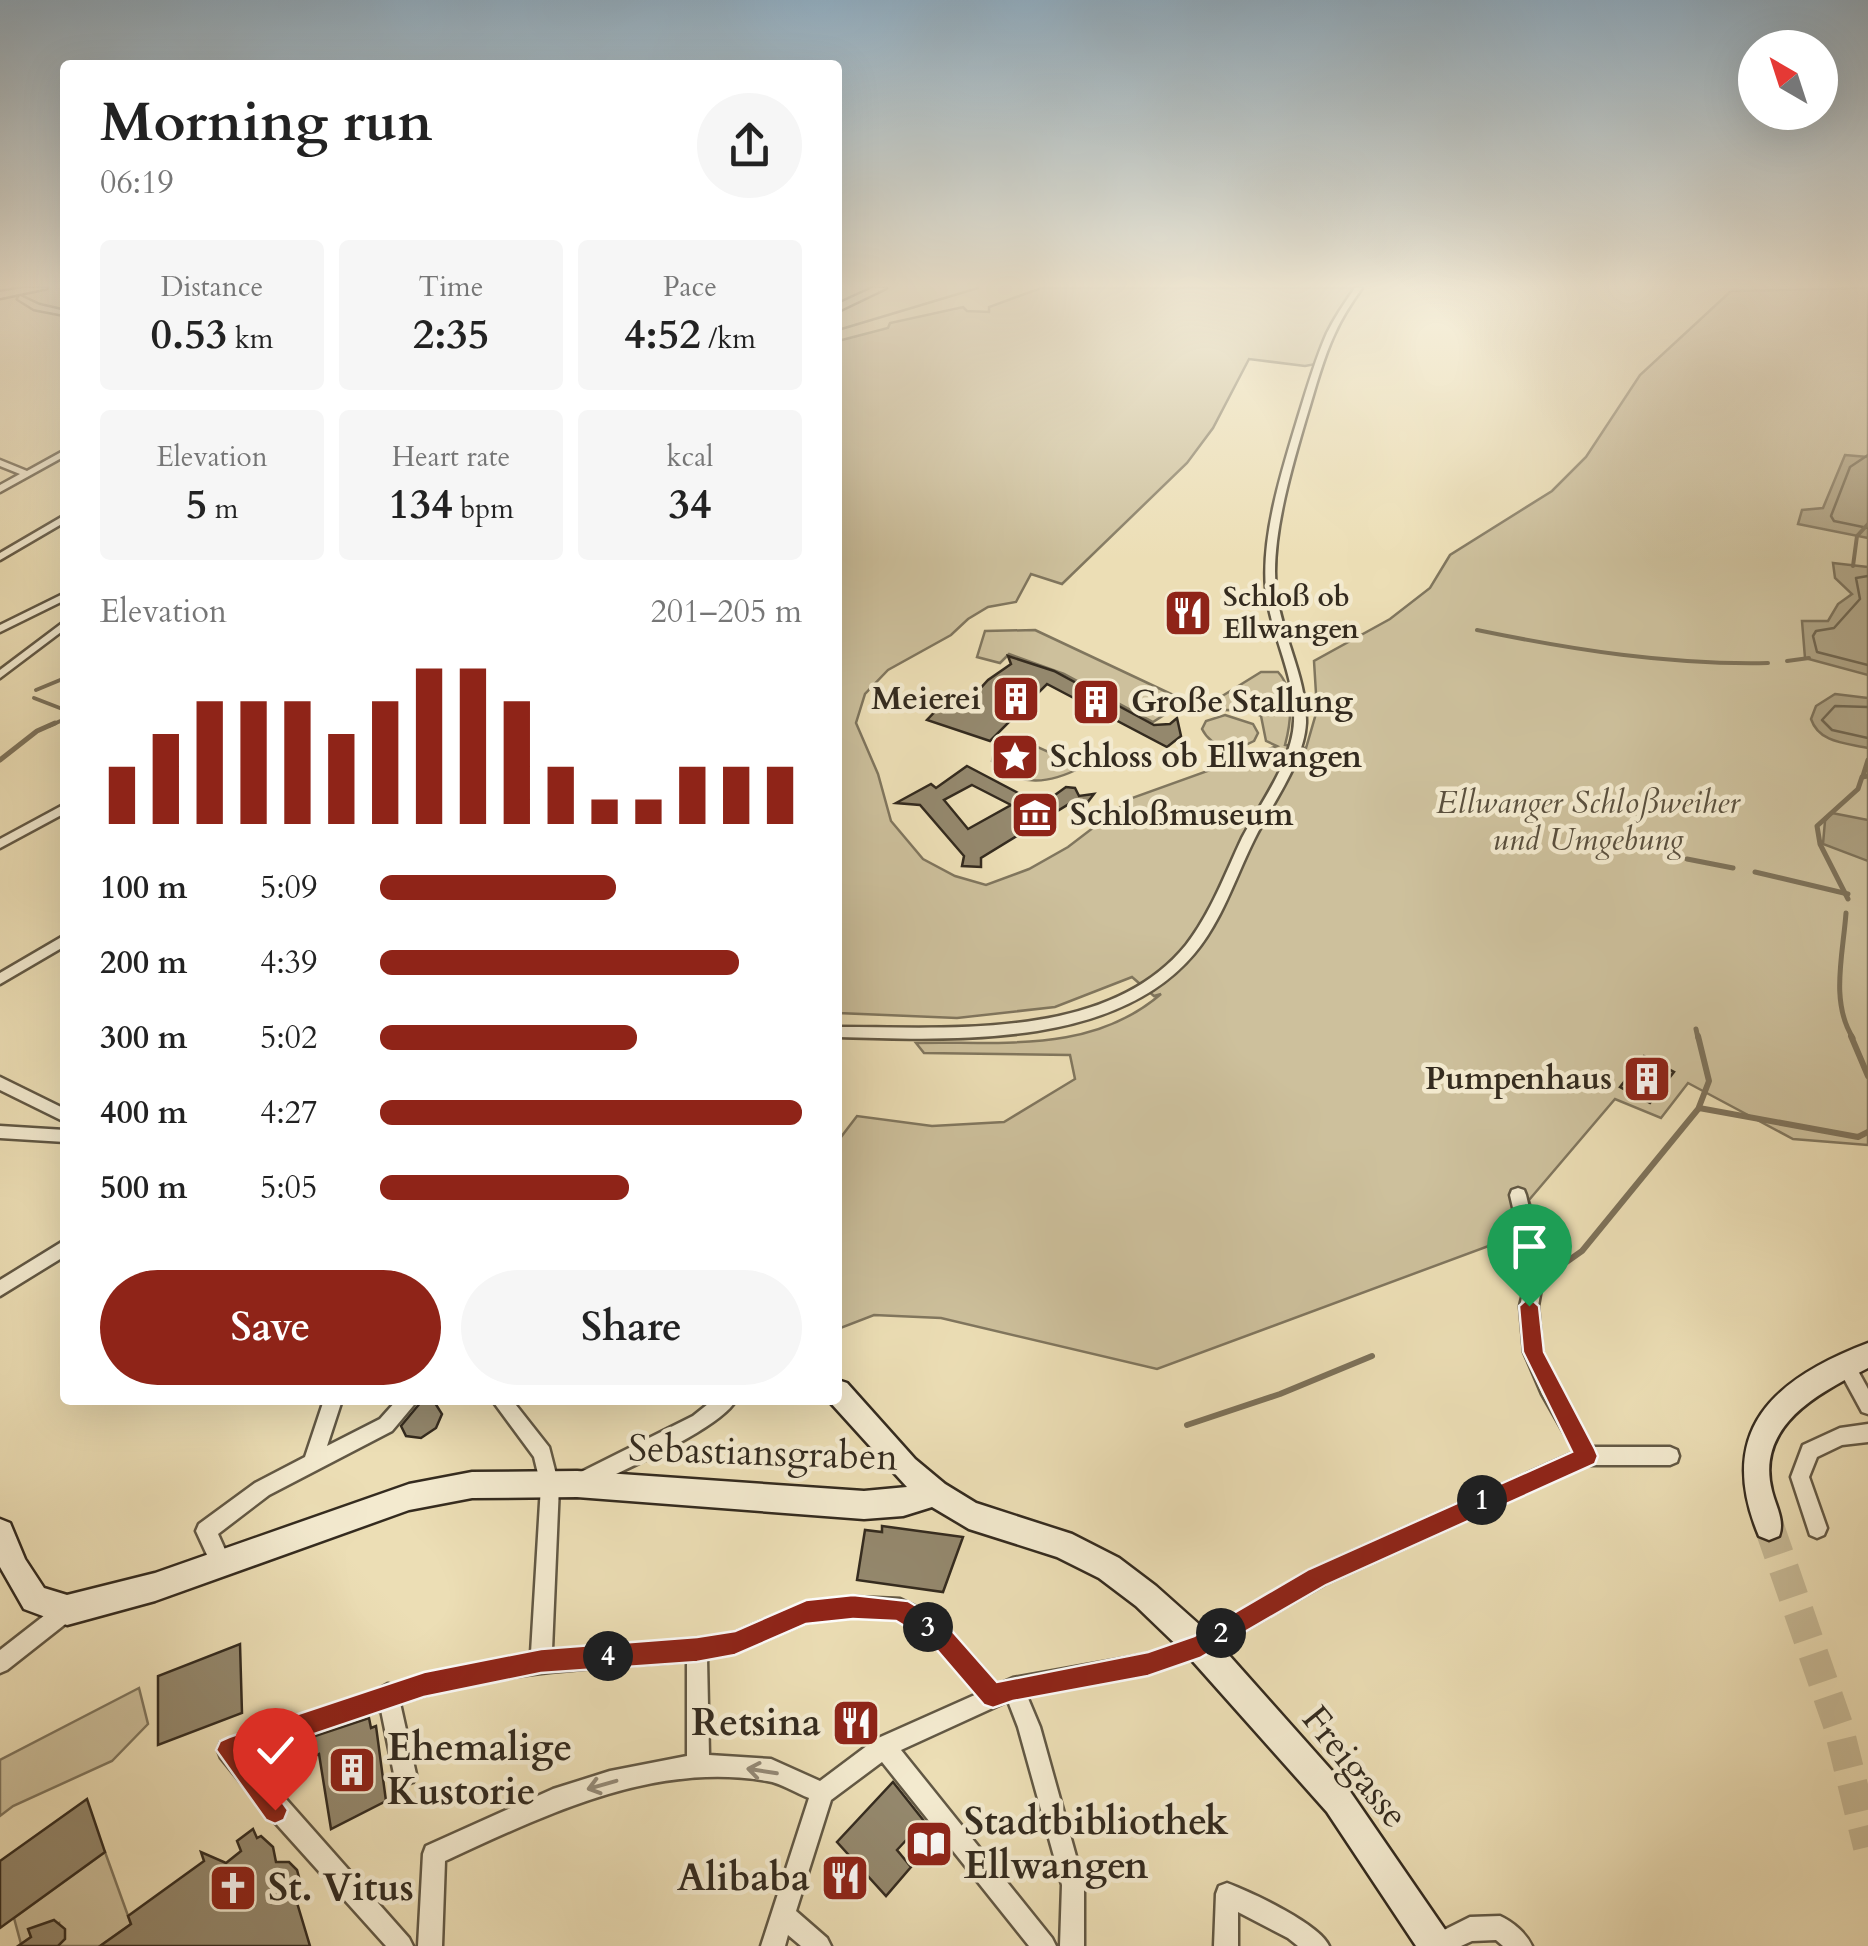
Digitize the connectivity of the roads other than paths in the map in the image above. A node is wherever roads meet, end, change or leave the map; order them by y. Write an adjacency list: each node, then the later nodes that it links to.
1 (1316, 379): 16 (street)
2 (60, 456): 4 (street)
3 (0, 463): 4 (street)
4 (27, 474): 5 (street)
5 (0, 489)
6 (60, 521): 7 (street)
7 (0, 557)
8 (60, 599): 10 (street)
9 (60, 628): 11 (street)
10 (0, 629)
11 (0, 675)
12 (60, 811): 13 (street)
13 (0, 844)
14 (60, 943): 15 (street)
15 (0, 980)
16 (842, 1032)
17 (0, 1083): 18 (street)
18 (60, 1113)
19 (0, 1132): 20 (street)
20 (60, 1136)
21 (1518, 1195): 32 (street)
22 (60, 1250): 23 (street)
23 (0, 1289)
24 (1857, 1361): 30 (street); 37 (street)
25 (842, 1396): 36 (street)
26 (331, 1405): 34 (street)
27 (404, 1405): 34 (street)
28 (505, 1405): 35 (street)
29 (721, 1405): 35 (street, Sebastiansgraben)
30 (1868, 1406)
31 (1868, 1433): 38 (street)
32 (1587, 1456): 33 (street); 42 (street)
33 (1670, 1456)
34 (313, 1461): 40 (street)
35 (563, 1485): 36 (street, Sebastiansgraben); 40 (street, Sebastiansgraben); 44 (street)
36 (935, 1494): 42 (street, Sebastiansgraben)
37 (1768, 1526)
38 (1817, 1528)
39 (0, 1534): 41 (street)
40 (221, 1563): 41 (street, Sebastiansgraben)
41 (66, 1610): 45 (street, Sebastiansgraben)
42 (1200, 1646): 46 (street); 62 (street, Freigasse)
43 (697, 1650): 44 (street); 46 (street); 49 (street)
44 (541, 1661): 47 (street)
45 (0, 1663)
46 (1003, 1692): 48 (street); 59 (street)
47 (388, 1694): 50 (street); 54 (street)
48 (884, 1747): 51 (street); 58 (street)
49 (698, 1765): 51 (street, one-way to 49); 52 (street, one-way to 52)
50 (405, 1774)
51 (822, 1793): 53 (street)
52 (434, 1854): 55 (street)
53 (782, 1914): 56 (street); 57 (street)
54 (401, 1946)
55 (430, 1946)
56 (773, 1946)
57 (819, 1946)
58 (1044, 1946)
59 (1072, 1946)
60 (1226, 1946): 61 (street)
61 (1316, 1946)
62 (1436, 1946): 63 (street, Freigasse)
63 (1520, 1946)

